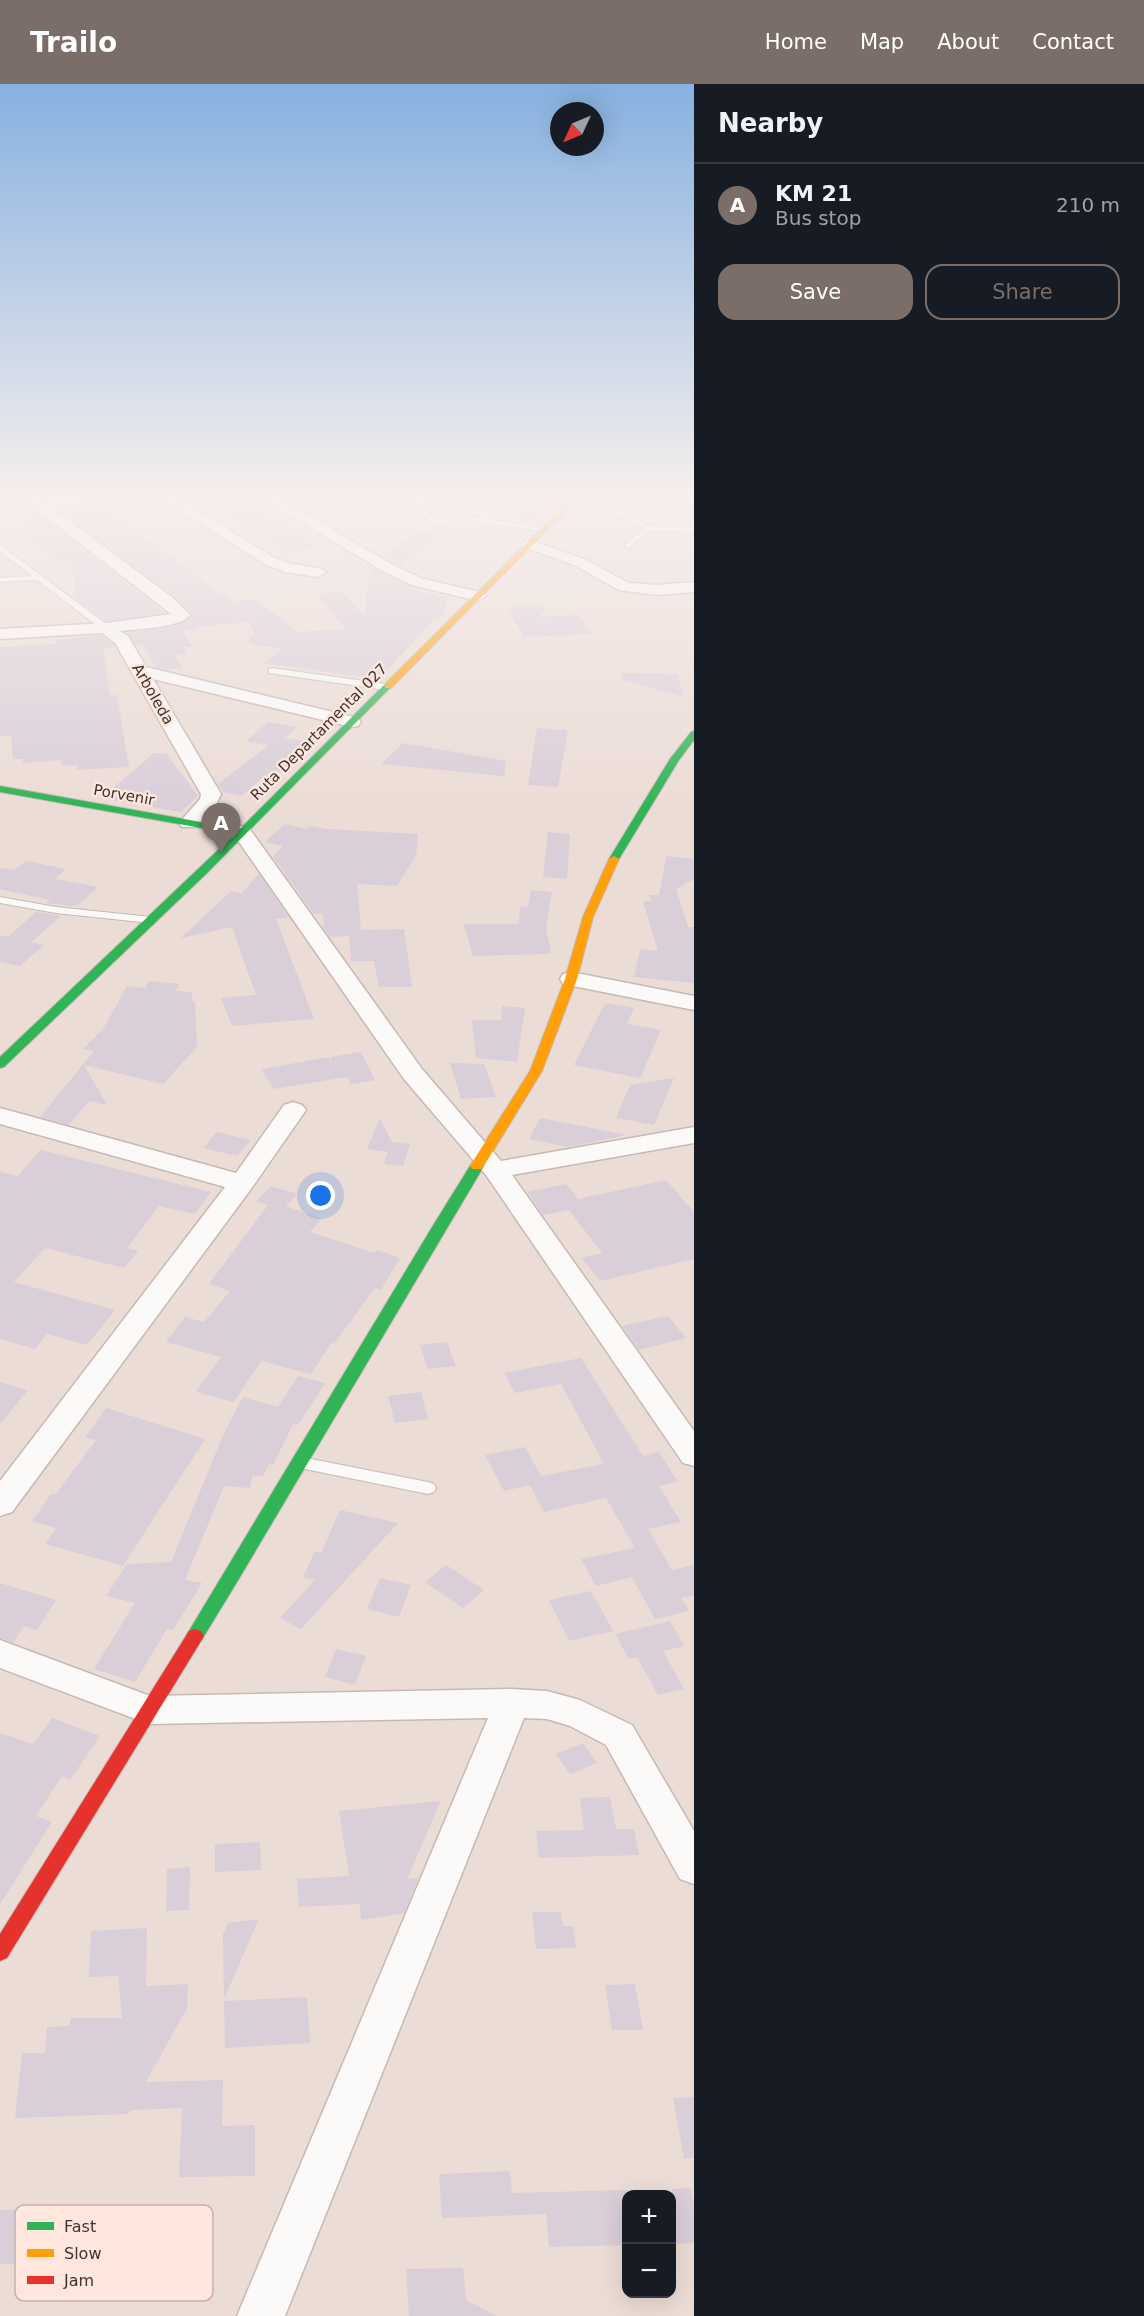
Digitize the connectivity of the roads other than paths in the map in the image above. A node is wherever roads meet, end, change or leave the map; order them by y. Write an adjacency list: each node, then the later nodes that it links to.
1 (67, 599): 4 (lane)
2 (165, 599): 4 (street)
3 (475, 599): 8 (street, Ruta Departamental 027)
4 (106, 628): 5 (street); 6 (street, Arboleda)
5 (0, 634)
6 (140, 671): 9 (street); 12 (street, Arboleda)
7 (272, 672): 8 (lane)
8 (386, 687): 9 (street, Ruta Departamental 027)
9 (352, 722): 13 (street, Ruta Departamental 027)
10 (694, 734): 16 (street)
11 (0, 789): 12 (street, Porvenir)
12 (189, 823): 13 (street, Porvenir)
13 (242, 832): 15 (street, Ruta Departamental 027); 22 (street)
14 (0, 900): 15 (lane)
15 (151, 920): 18 (street, Ruta Departamental 027)
16 (571, 979): 17 (street); 22 (street)
17 (694, 1003)
18 (0, 1064)
19 (293, 1110): 23 (street)
20 (0, 1116): 23 (street)
21 (694, 1135): 22 (street)
22 (488, 1163): 24 (street); 25 (street)
23 (242, 1183): 27 (street)
24 (694, 1455)
25 (301, 1463): 26 (lane); 30 (street)
26 (428, 1488)
27 (0, 1504)
28 (0, 1654): 30 (street)
29 (512, 1703): 30 (street); 31 (street); 33 (street)
30 (149, 1710): 32 (street)
31 (694, 1867)
32 (0, 1952)
33 (261, 2316)

